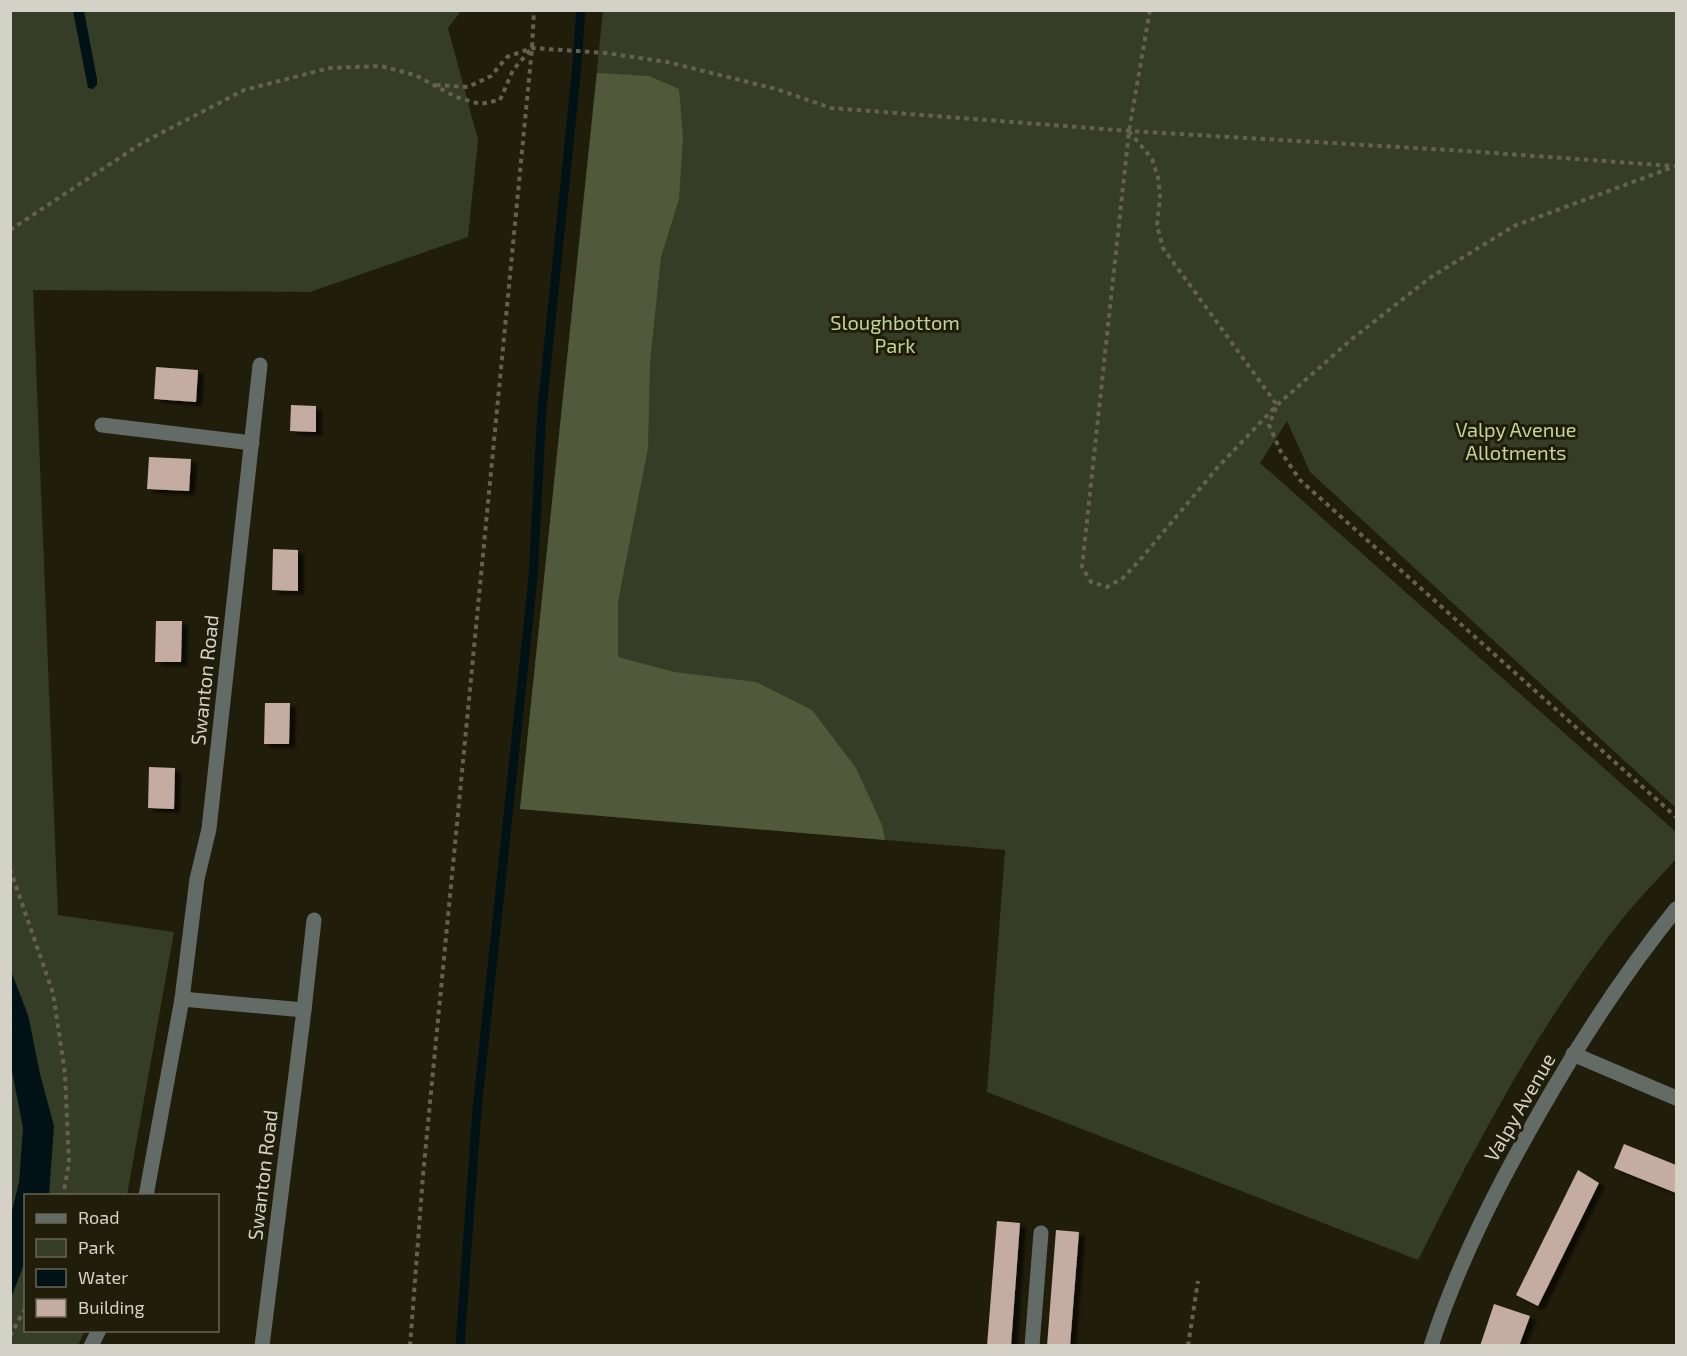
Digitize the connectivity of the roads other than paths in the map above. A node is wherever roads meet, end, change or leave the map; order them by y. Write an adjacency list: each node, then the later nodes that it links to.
1 (261, 365): 3 (street, Swanton Road)
2 (102, 425): 3 (street)
3 (252, 443): 6 (street, Swanton Road)
4 (1677, 909): 8 (street, Valpy Avenue)
5 (314, 920): 7 (street, Swanton Road)
6 (182, 999): 7 (street); 10 (street, Swanton Road)
7 (304, 1010): 14 (street, Swanton Road)
8 (1573, 1054): 9 (street); 16 (street, Valpy Avenue)
9 (1677, 1098)
10 (146, 1194)
11 (1041, 1233): 15 (street)
12 (98, 1332): 13 (street)
13 (91, 1346)
14 (262, 1346)
15 (1032, 1346)
16 (1431, 1346)

